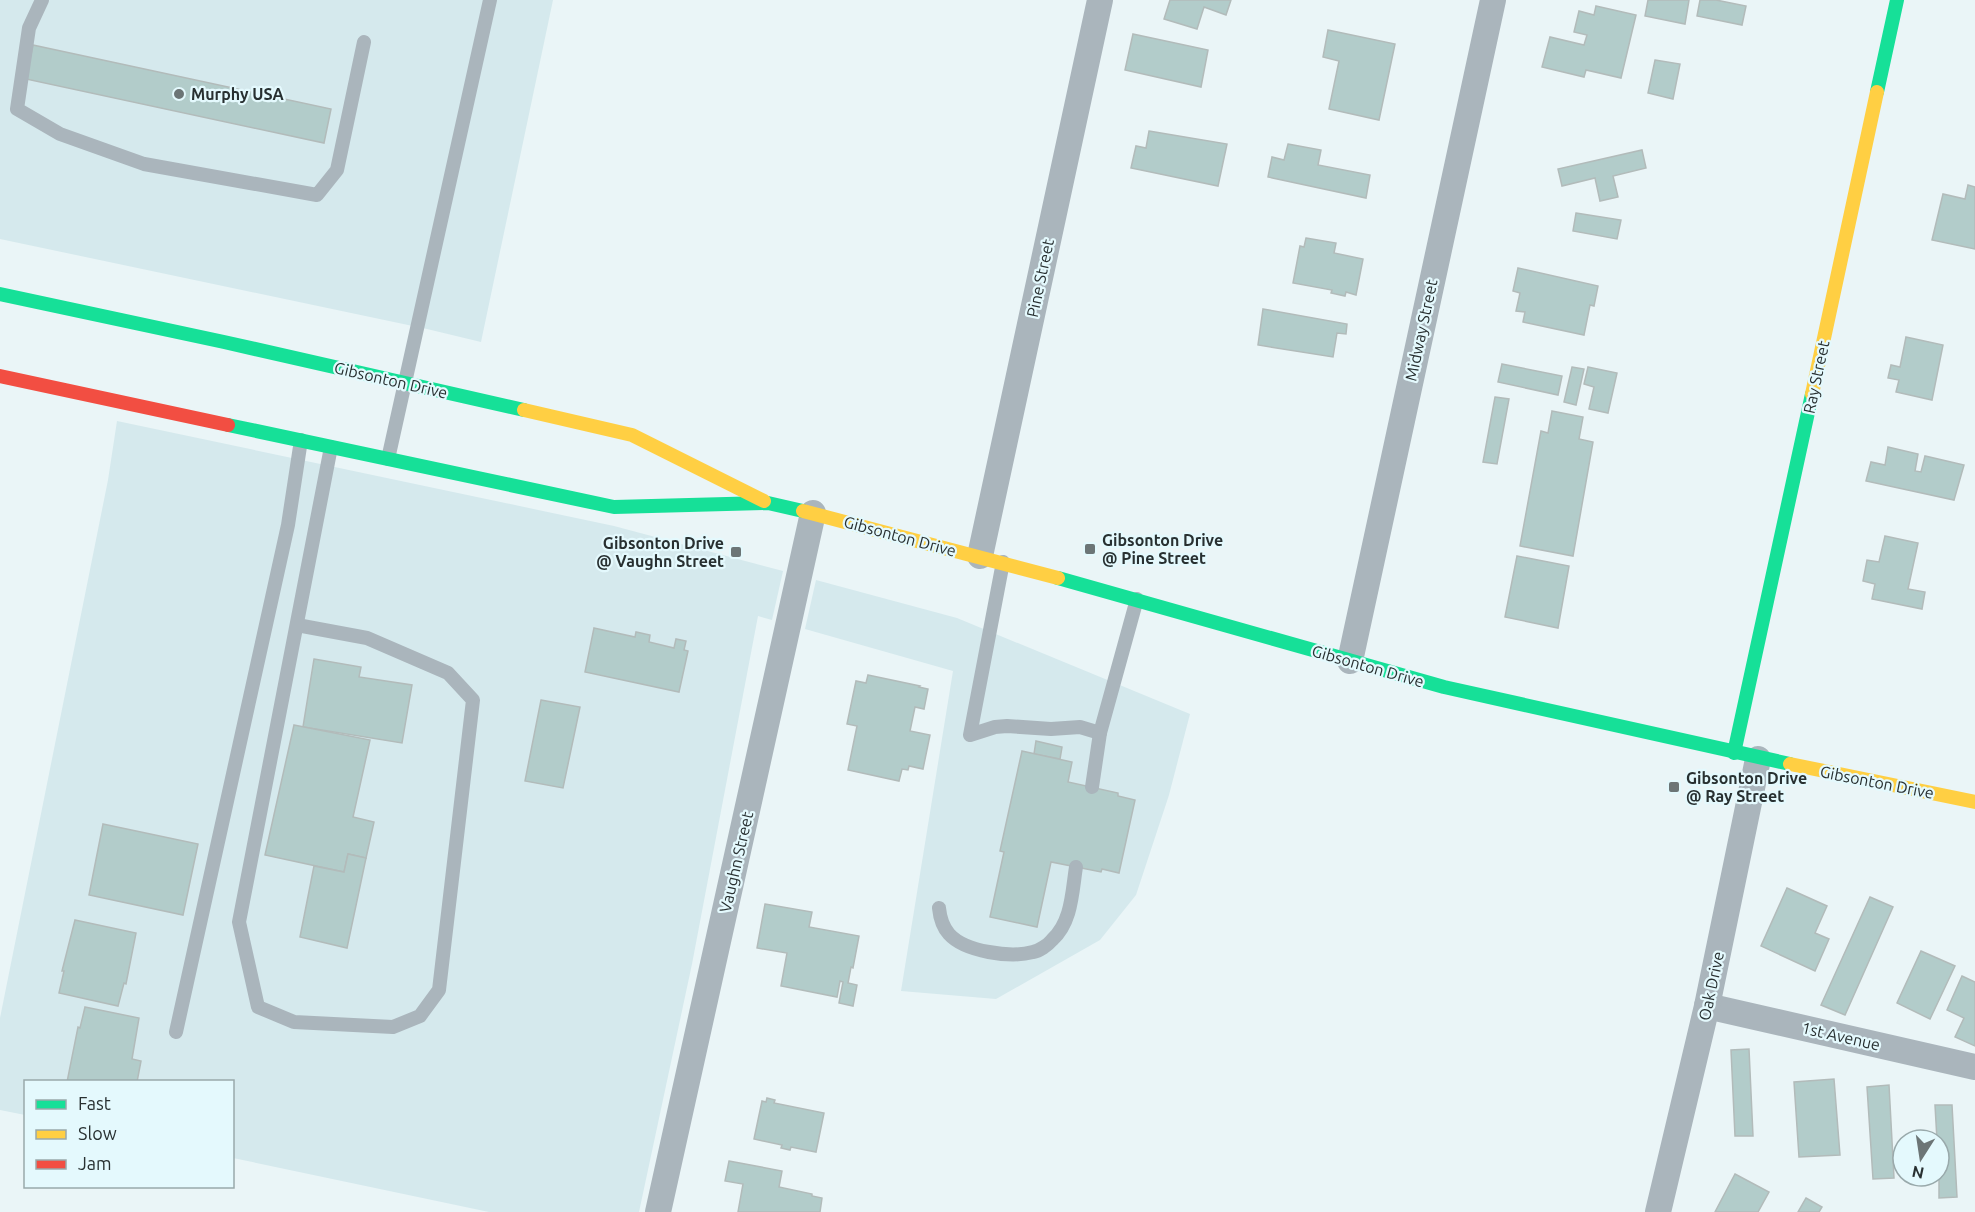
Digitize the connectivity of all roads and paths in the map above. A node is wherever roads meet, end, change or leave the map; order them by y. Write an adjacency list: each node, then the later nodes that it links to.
1 (42, 0): 6 (lane)
2 (490, 0): 9 (lane)
3 (1100, 0): 15 (street, Pine Street)
4 (1493, 0): 18 (street, Midway Street)
5 (1897, 0): 20 (main road, Ray Street)
6 (364, 42)
7 (0, 294): 9 (main road, Gibsonton Drive)
8 (0, 376): 10 (main road, Gibsonton Drive)
9 (406, 383): 12 (lane); 13 (main road, Gibsonton Drive)
10 (301, 440): 11 (main road, Gibsonton Drive); 26 (lane)
11 (332, 447): 12 (main road, Gibsonton Drive); 17 (lane)
12 (388, 459): 13 (main road, Gibsonton Drive)
13 (768, 503): 14 (main road, Gibsonton Drive)
14 (813, 513): 15 (main road, Gibsonton Drive); 28 (street, Vaughn Street)
15 (992, 559): 16 (main road, Gibsonton Drive); 19 (lane)
16 (1137, 599): 18 (main road, Gibsonton Drive); 19 (lane)
17 (297, 625): 17 (lane)
18 (1350, 661): 20 (main road, Gibsonton Drive)
19 (1101, 733): 21 (lane)
20 (1746, 756): 22 (main road, Gibsonton Drive); 25 (street, Oak Drive)
21 (1092, 787)
22 (1975, 802)
23 (1076, 867): 24 (lane)
24 (939, 908)
25 (1707, 1006): 27 (street, 1st Avenue); 29 (street, Oak Drive)
26 (176, 1032)
27 (1975, 1067)
28 (658, 1212)
29 (1658, 1212)

